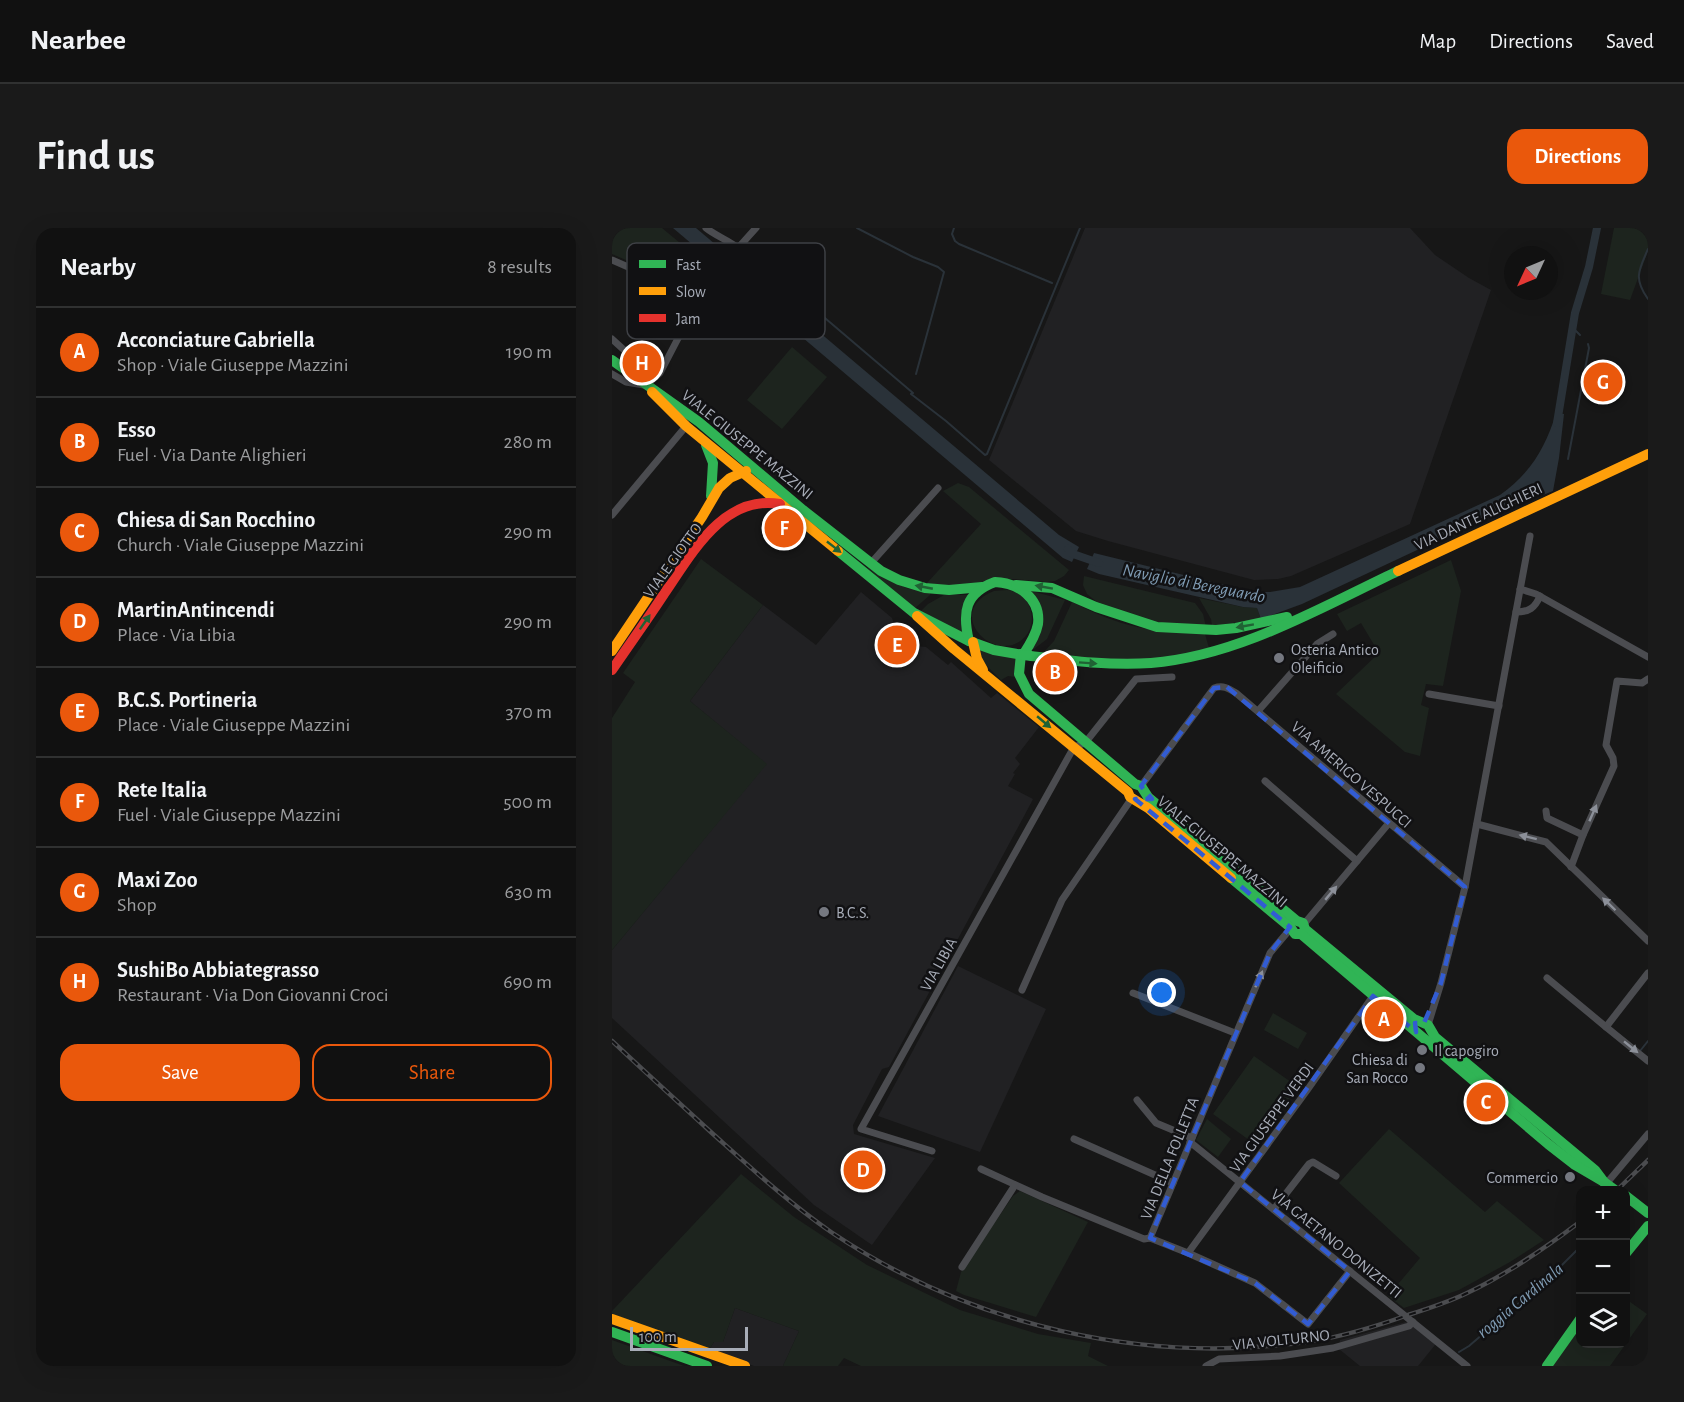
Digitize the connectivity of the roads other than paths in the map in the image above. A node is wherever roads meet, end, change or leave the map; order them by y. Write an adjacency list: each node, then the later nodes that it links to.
1 (706, 228): 3 (street)
2 (756, 228): 4 (street)
3 (732, 243)
4 (742, 243)
5 (612, 260): 6 (street)
6 (627, 267)
7 (612, 339): 11 (street)
8 (678, 339): 11 (street)
9 (612, 360): 11 (main road)
10 (612, 374): 11 (street)
11 (646, 386): 12 (main road, VIALE GIUSEPPE MAZZINI); 13 (main road, VIALE GIUSEPPE MAZZINI)
12 (699, 422): 13 (street); 17 (main road, VIALE GIUSEPPE MAZZINI)
13 (686, 426): 14 (main road, VIALE GIUSEPPE MAZZINI); 21 (street)
14 (703, 440): 16 (main road, VIALE GIUSEPPE MAZZINI); 19 (main road, VIALE GIOTTO)
15 (1648, 454): 28 (main road, VIA DANTE ALIGHIERI)
16 (742, 472): 17 (main road); 19 (main road, VIALE GIOTTO); 20 (main road, VIALE GIUSEPPE MAZZINI)
17 (758, 472): 23 (main road, VIALE GIUSEPPE MAZZINI)
18 (938, 488): 23 (street)
19 (710, 500): 33 (main road, VIALE GIOTTO)
20 (780, 504): 30 (main road, VIALE GIUSEPPE MAZZINI, one-way to 30); 36 (main road, VIALE GIOTTO, one-way to 20)
21 (612, 515)
22 (1530, 536): 26 (street)
23 (871, 563): 25 (main road, VIALE GIUSEPPE MAZZINI, one-way to 23)
24 (1016, 585): 25 (main road, VIALE GIUSEPPE MAZZINI); 28 (main road, VIA DANTE ALIGHIERI, one-way to 24); 34 (main road)
25 (982, 587): 32 (main road, VIALE GIUSEPPE MAZZINI)
26 (1520, 589): 27 (street); 29 (street)
27 (1540, 596): 29 (street); 35 (street)
28 (1322, 605): 34 (main road, VIA DANTE ALIGHIERI, one-way to 28)
29 (1516, 612): 41 (street)
30 (914, 613): 32 (main road, VIALE GIUSEPPE MAZZINI); 37 (main road, VIALE GIUSEPPE MAZZINI)
31 (1333, 633): 42 (street)
32 (971, 642): 34 (main road, VIALE GIUSEPPE MAZZINI); 37 (main road, VIALE GIUSEPPE MAZZINI)
33 (612, 651)
34 (1022, 655): 43 (main road, VIALE GIUSEPPE MAZZINI)
35 (1648, 657)
36 (612, 670)
37 (986, 675): 44 (main road, VIALE GIUSEPPE MAZZINI, one-way to 44)
38 (1172, 677): 43 (street)
39 (1648, 679): 50 (street, one-way to 39)
40 (1429, 694): 41 (street)
41 (1498, 706): 49 (street)
42 (1258, 711): 46 (street, VIA AMERIGO VESPUCCI); 48 (street, VIA AMERIGO VESPUCCI)
43 (1085, 743): 44 (street); 46 (main road, VIALE GIUSEPPE MAZZINI)
44 (1074, 747): 46 (main road, VIALE GIUSEPPE MAZZINI); 69 (street, VIA LIBIA)
45 (1265, 781): 51 (street)
46 (1136, 792): 54 (main road, VIALE GIUSEPPE MAZZINI); 58 (street)
47 (1546, 811): 50 (street)
48 (1389, 824): 51 (street, VIA DELLA FOLLETTA); 53 (street, VIA AMERIGO VESPUCCI)
49 (1477, 824): 52 (street, one-way to 49); 53 (street)
50 (1583, 835): 52 (street)
51 (1357, 861): 54 (street, VIA DELLA FOLLETTA, one-way to 51)
52 (1571, 867): 55 (street, one-way to 52)
53 (1465, 887): 62 (street)
54 (1300, 927): 60 (main road, VIALE GIUSEPPE MAZZINI); 62 (main road, VIALE GIUSEPPE MAZZINI); 63 (street, VIA DELLA FOLLETTA, one-way to 54)
55 (1648, 941)
56 (1648, 973): 61 (street)
57 (1547, 978): 61 (street)
58 (1022, 990)
59 (1133, 993): 63 (street)
60 (1373, 996): 62 (main road, VIALE GIUSEPPE MAZZINI); 72 (street, VIA GIUSEPPE VERDI)
61 (1606, 1027): 64 (street, one-way to 64)
62 (1423, 1028): 75 (main road, VIALE GIUSEPPE MAZZINI)
63 (1235, 1033): 68 (street, VIA DELLA FOLLETTA)
64 (1648, 1061)
65 (1137, 1100): 68 (street, VIA GAETANO DONIZETTI)
66 (1648, 1134): 75 (street)
67 (1074, 1139): 73 (street)
68 (1191, 1140): 72 (street, VIA GAETANO DONIZETTI); 73 (street, VIA DELLA FOLLETTA)
69 (932, 1151)
70 (981, 1169): 74 (street)
71 (1336, 1176): 77 (street)
72 (1240, 1182): 77 (street, VIA GAETANO DONIZETTI); 82 (street, VIA GIUSEPPE VERDI)
73 (1173, 1183): 80 (street, VIA DELLA FOLLETTA)
74 (1015, 1185): 80 (street); 83 (street)
75 (1609, 1185)
76 (1642, 1204): 78 (main road)
77 (1274, 1209): 84 (street, VIA GAETANO DONIZETTI)
78 (1648, 1213)
79 (1648, 1227): 81 (main road)
80 (1150, 1238): 82 (street, VIA DELLA FOLLETTA)
81 (1630, 1248)
82 (1188, 1253): 84 (street, VIA DELLA FOLLETTA)
83 (962, 1267)
84 (1350, 1271): 86 (street, VIA GAETANO DONIZETTI)
85 (612, 1319): 90 (main road)
86 (1413, 1322): 91 (street, VIA VOLTURNO); 92 (street, VIA GAETANO DONIZETTI)
87 (1576, 1325): 93 (main road)
88 (612, 1332): 89 (main road)
89 (707, 1366)
90 (745, 1366)
91 (1206, 1366)
92 (1467, 1366)
93 (1546, 1366)

